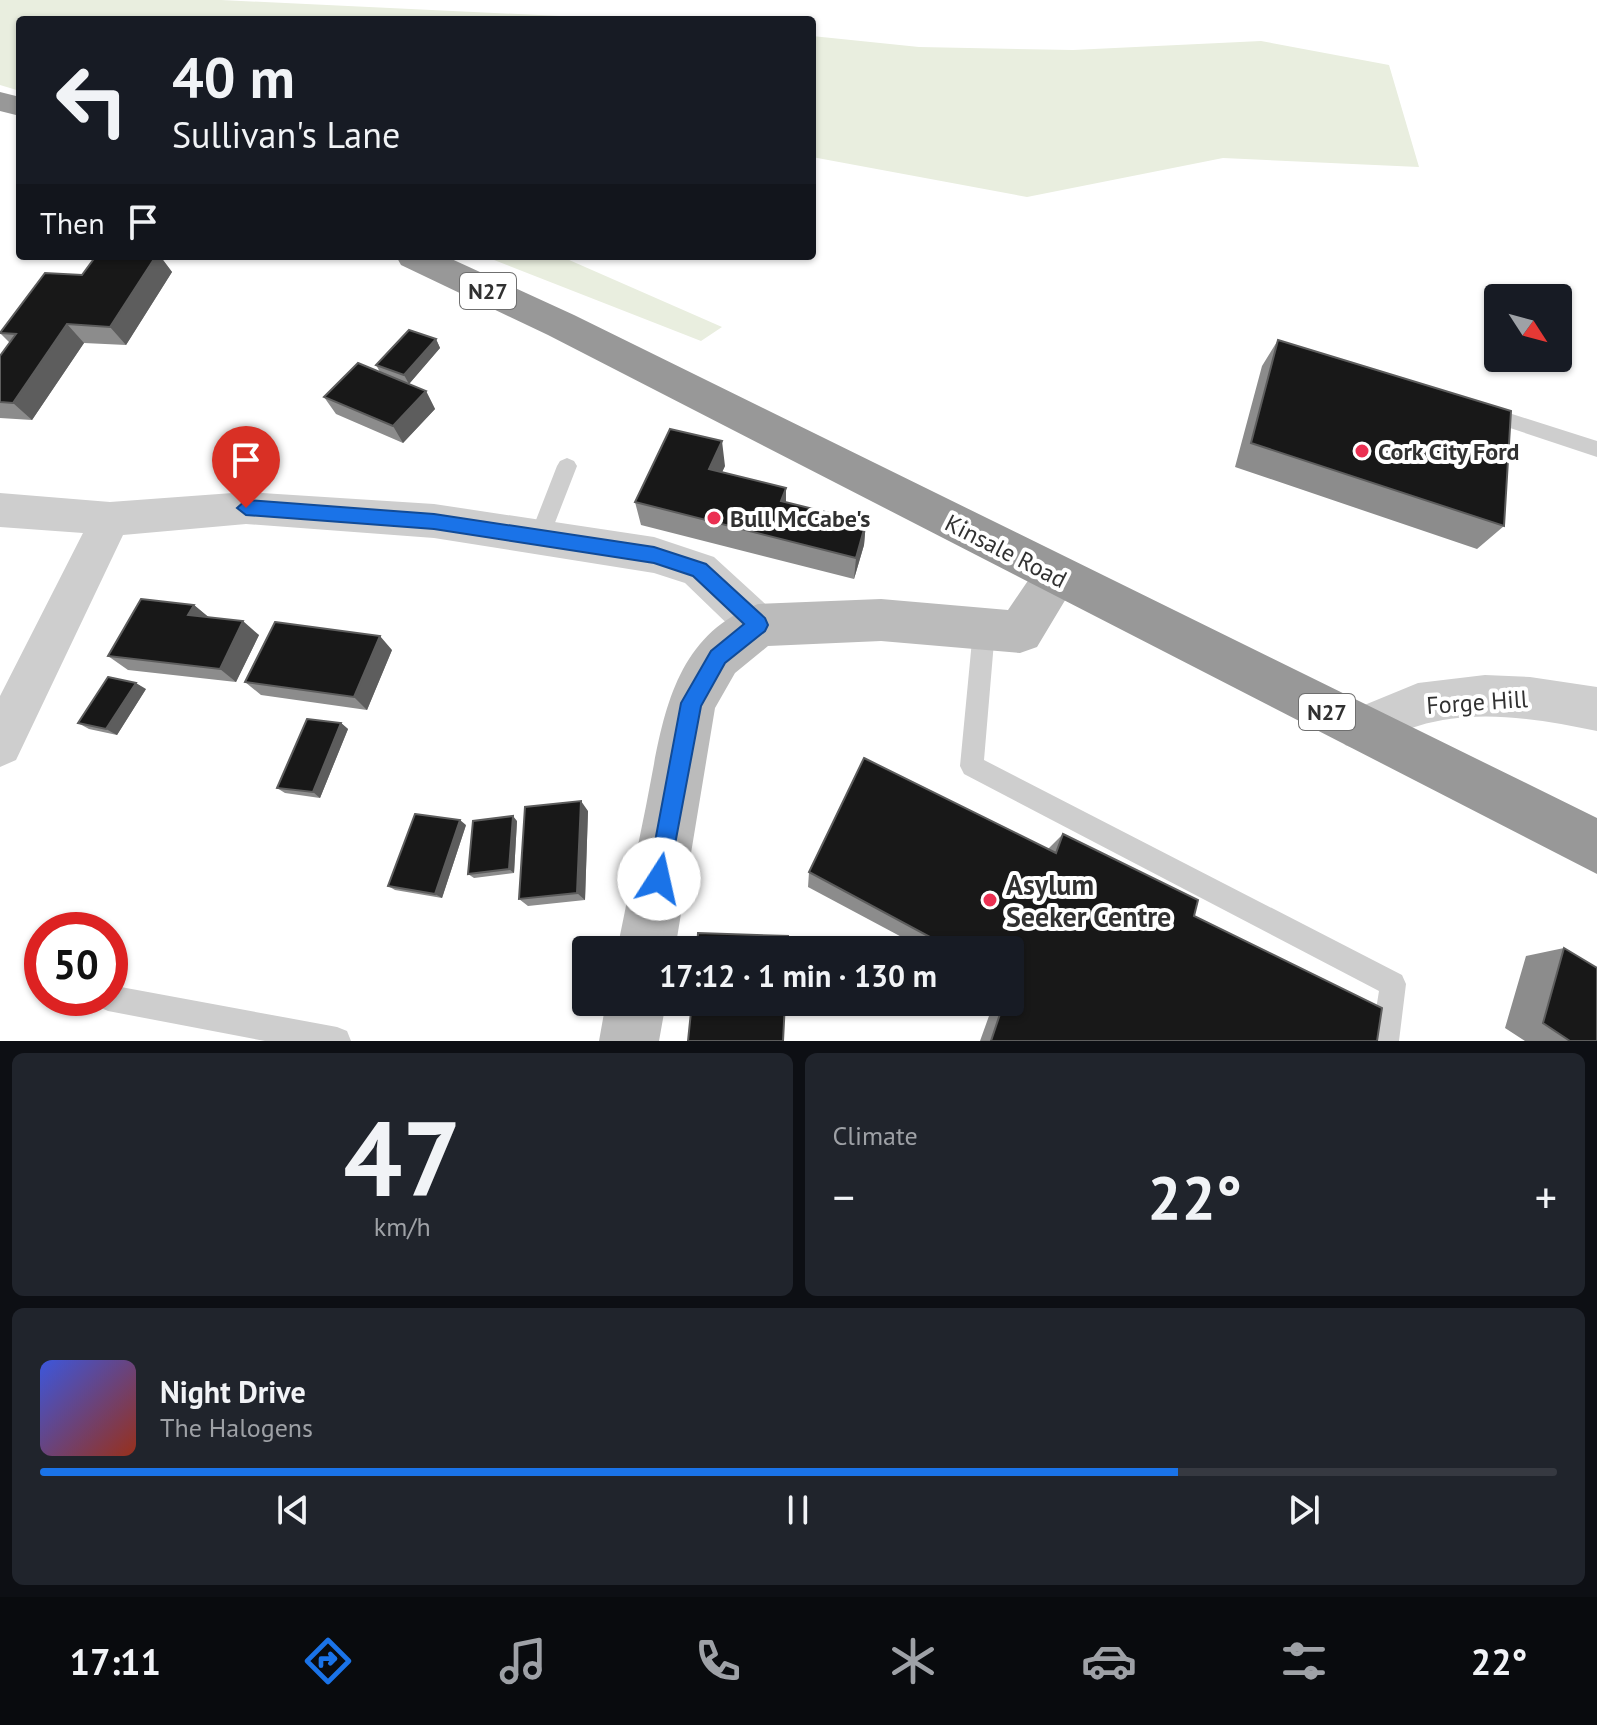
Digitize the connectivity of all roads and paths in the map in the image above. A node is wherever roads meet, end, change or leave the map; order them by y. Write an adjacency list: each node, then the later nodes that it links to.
1 (423, 260): 8 (highway, Kinsale Road / N27)
2 (1462, 405): 3 (lane)
3 (1597, 449)
4 (567, 466): 7 (lane)
5 (0, 510): 6 (street)
6 (110, 519): 7 (street); 13 (street)
7 (539, 538): 9 (street)
8 (1056, 577): 10 (main road); 12 (highway, Kinsale Road / N27)
9 (758, 625): 10 (main road); 15 (main road)
10 (984, 630): 20 (lane)
11 (1597, 709): 12 (street, Forge Hill)
12 (1361, 729): 14 (highway, Kinsale Road / N27)
13 (0, 744)
14 (1597, 847)
15 (649, 936)
16 (128, 1002): 18 (lane)
17 (633, 1016): 19 (main road)
18 (337, 1041)
19 (629, 1041)
20 (1385, 1041)

